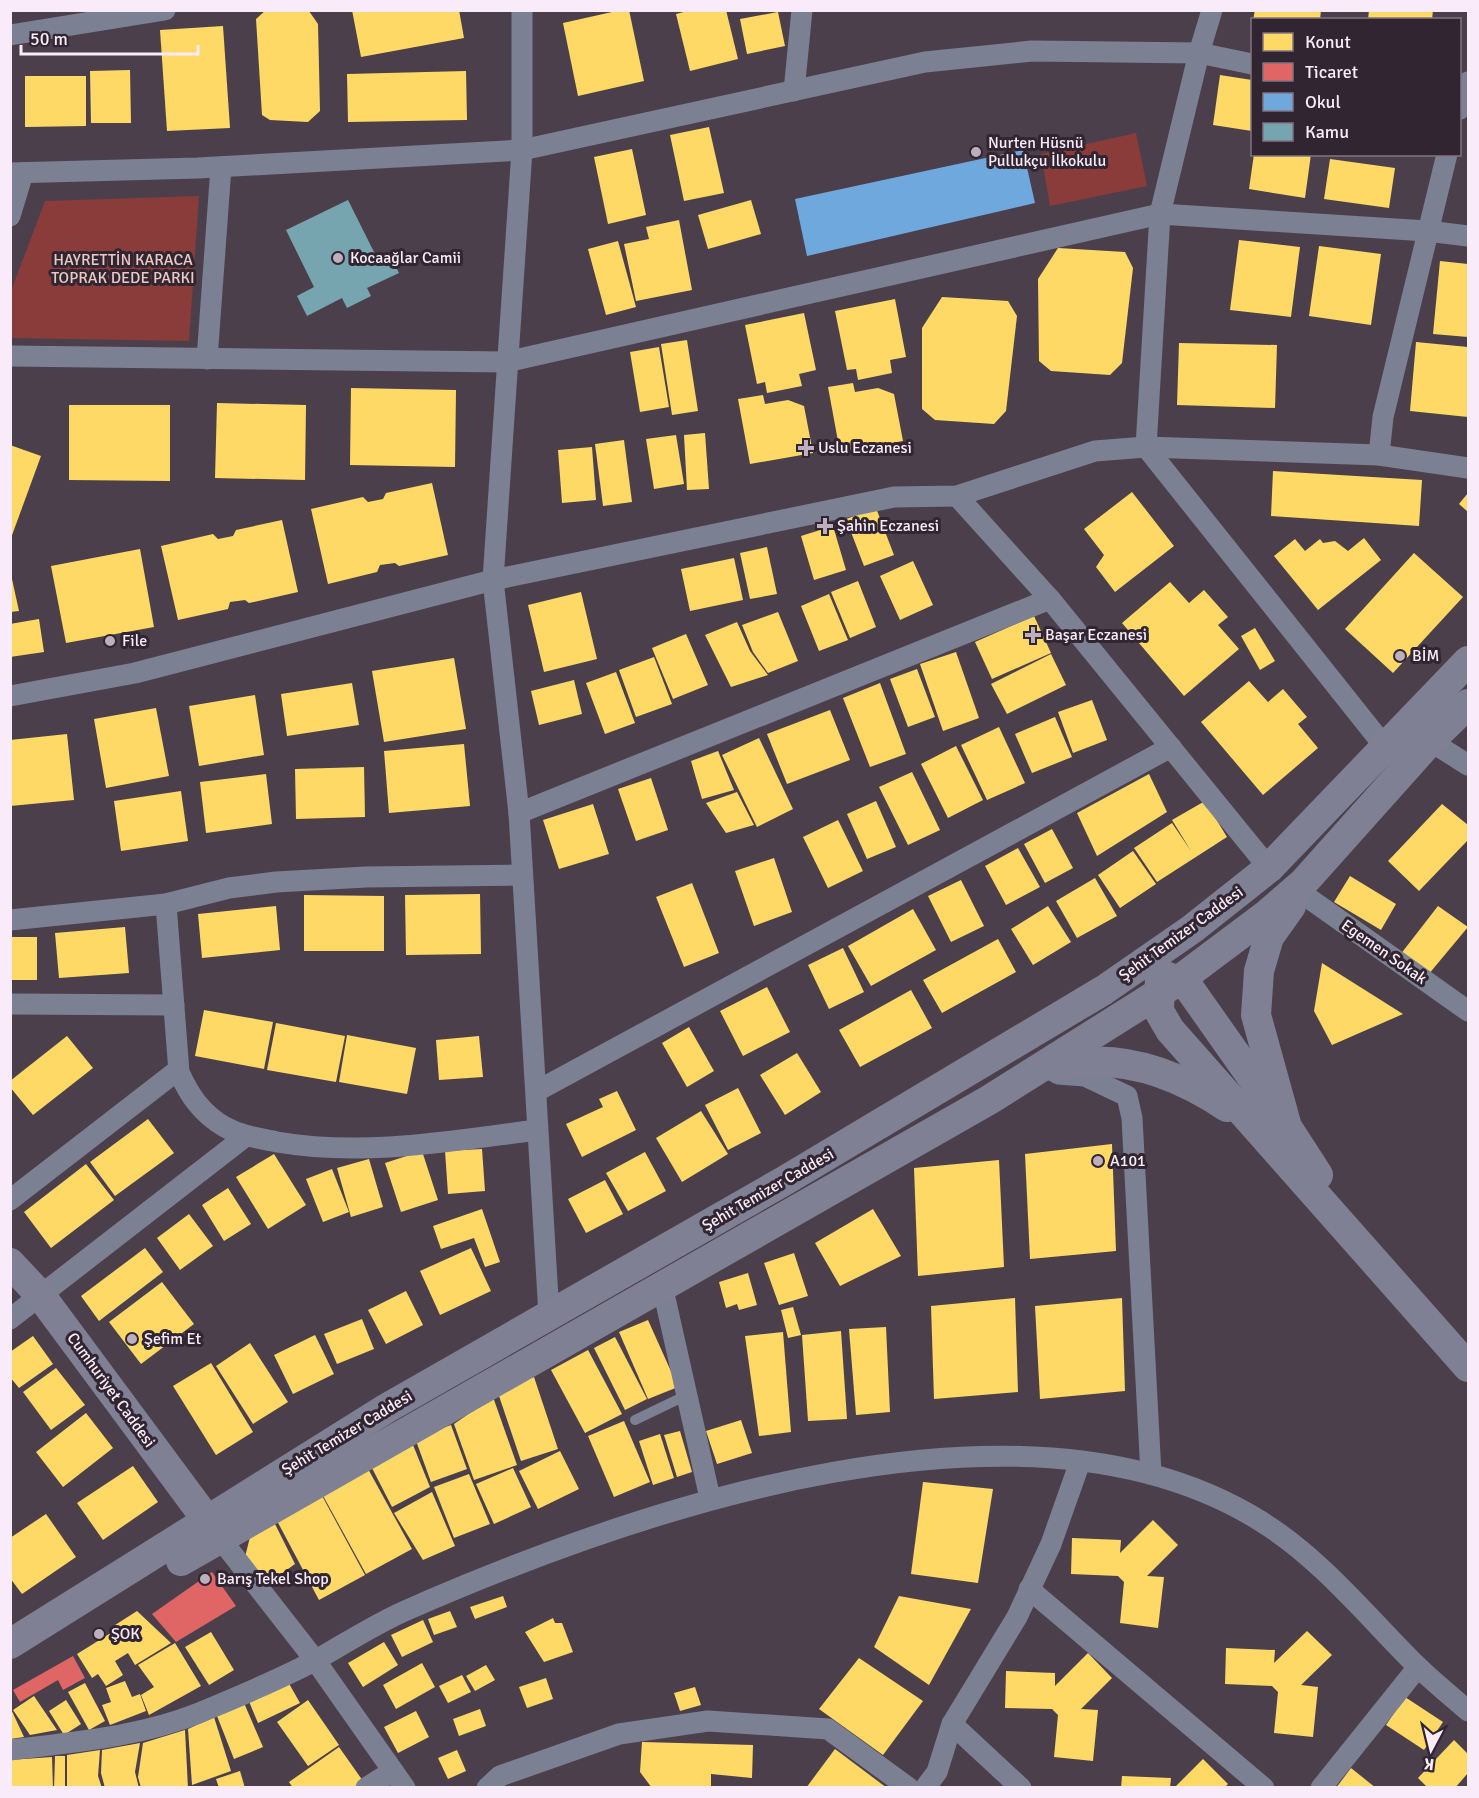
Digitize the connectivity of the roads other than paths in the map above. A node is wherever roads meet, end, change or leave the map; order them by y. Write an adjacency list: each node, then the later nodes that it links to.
1 (165, 10): 5 (street)
2 (522, 10): 9 (street)
3 (802, 10): 8 (street)
4 (1212, 10): 6 (street)
5 (10, 35)
6 (1199, 52): 7 (street); 8 (street); 13 (street)
7 (1251, 64)
8 (794, 91): 9 (street)
9 (522, 150): 11 (street); 19 (street)
10 (1446, 156): 15 (street)
11 (221, 167): 12 (street); 18 (street)
12 (17, 173): 14 (street)
13 (1160, 214): 15 (street); 19 (street); 20 (street)
14 (10, 216)
15 (1427, 231): 16 (street); 21 (street)
16 (1468, 236)
17 (10, 356): 18 (street)
18 (207, 359): 19 (street)
19 (506, 362): 24 (street)
20 (1146, 447): 21 (street); 23 (street); 31 (street)
21 (1379, 455): 22 (street)
22 (1468, 468)
23 (957, 496): 24 (street); 25 (street)
24 (493, 580): 27 (street); 33 (street)
25 (1050, 599): 30 (street); 33 (street)
26 (1468, 662): 31 (main road, Şehit Temizer Caddesi)
27 (10, 696)
28 (1468, 704): 29 (main road, Şehit Temizer Caddesi)
29 (1430, 741): 32 (street); 36 (main road, Şehit Temizer Caddesi)
30 (1171, 747): 34 (street); 47 (street)
31 (1385, 747): 34 (main road, Şehit Temizer Caddesi)
32 (1468, 765)
33 (519, 813): 35 (street)
34 (1269, 868): 39 (main road, Şehit Temizer Caddesi)
35 (521, 875): 37 (street); 47 (street)
36 (1302, 887): 40 (main road, Şehit Temizer Caddesi); 44 (street, Egemen Sokak); 49 (main road)
37 (166, 904): 38 (street); 43 (street)
38 (10, 920)
39 (1192, 930): 40 (main road); 41 (main road, Şehit Temizer Caddesi)
40 (1165, 983): 41 (main road); 46 (main road, Şehit Temizer Caddesi); 49 (main road); 49 (main road)
41 (1104, 990): 55 (main road, Şehit Temizer Caddesi)
42 (10, 1004): 43 (street)
43 (174, 1005): 45 (street)
44 (1468, 1011)
45 (178, 1070): 50 (street); 51 (street)
46 (1034, 1072): 49 (main road); 53 (main road, Şehit Temizer Caddesi); 61 (street)
47 (537, 1091): 48 (street)
48 (537, 1130): 50 (street); 55 (street)
49 (1276, 1132): 57 (main road)
50 (246, 1136): 54 (street)
51 (10, 1200)
52 (10, 1263): 54 (main road, Cumhuriyet Caddesi)
53 (662, 1285): 58 (street); 63 (main road, Şehit Temizer Caddesi)
54 (41, 1296): 56 (street); 63 (main road, Cumhuriyet Caddesi)
55 (549, 1315): 63 (main road, Şehit Temizer Caddesi)
56 (10, 1319)
57 (1468, 1367)
58 (687, 1395): 59 (lane); 62 (street)
59 (635, 1420)
60 (1080, 1462): 61 (street); 62 (street); 64 (street)
61 (1151, 1474): 67 (street)
62 (710, 1498): 66 (street)
63 (212, 1529): 65 (main road, Şehit Temizer Caddesi); 66 (street)
64 (1029, 1589): 69 (street); 77 (street)
65 (11, 1648)
66 (315, 1660): 70 (street); 71 (street)
67 (1418, 1667): 68 (street); 78 (street)
68 (1468, 1711)
69 (952, 1724): 75 (street); 76 (street)
70 (10, 1750)
71 (399, 1779): 72 (street)
72 (366, 1788)
73 (487, 1788): 74 (street)
74 (909, 1788)
75 (925, 1788)
76 (1021, 1788)
77 (1264, 1788)
78 (1321, 1788)

